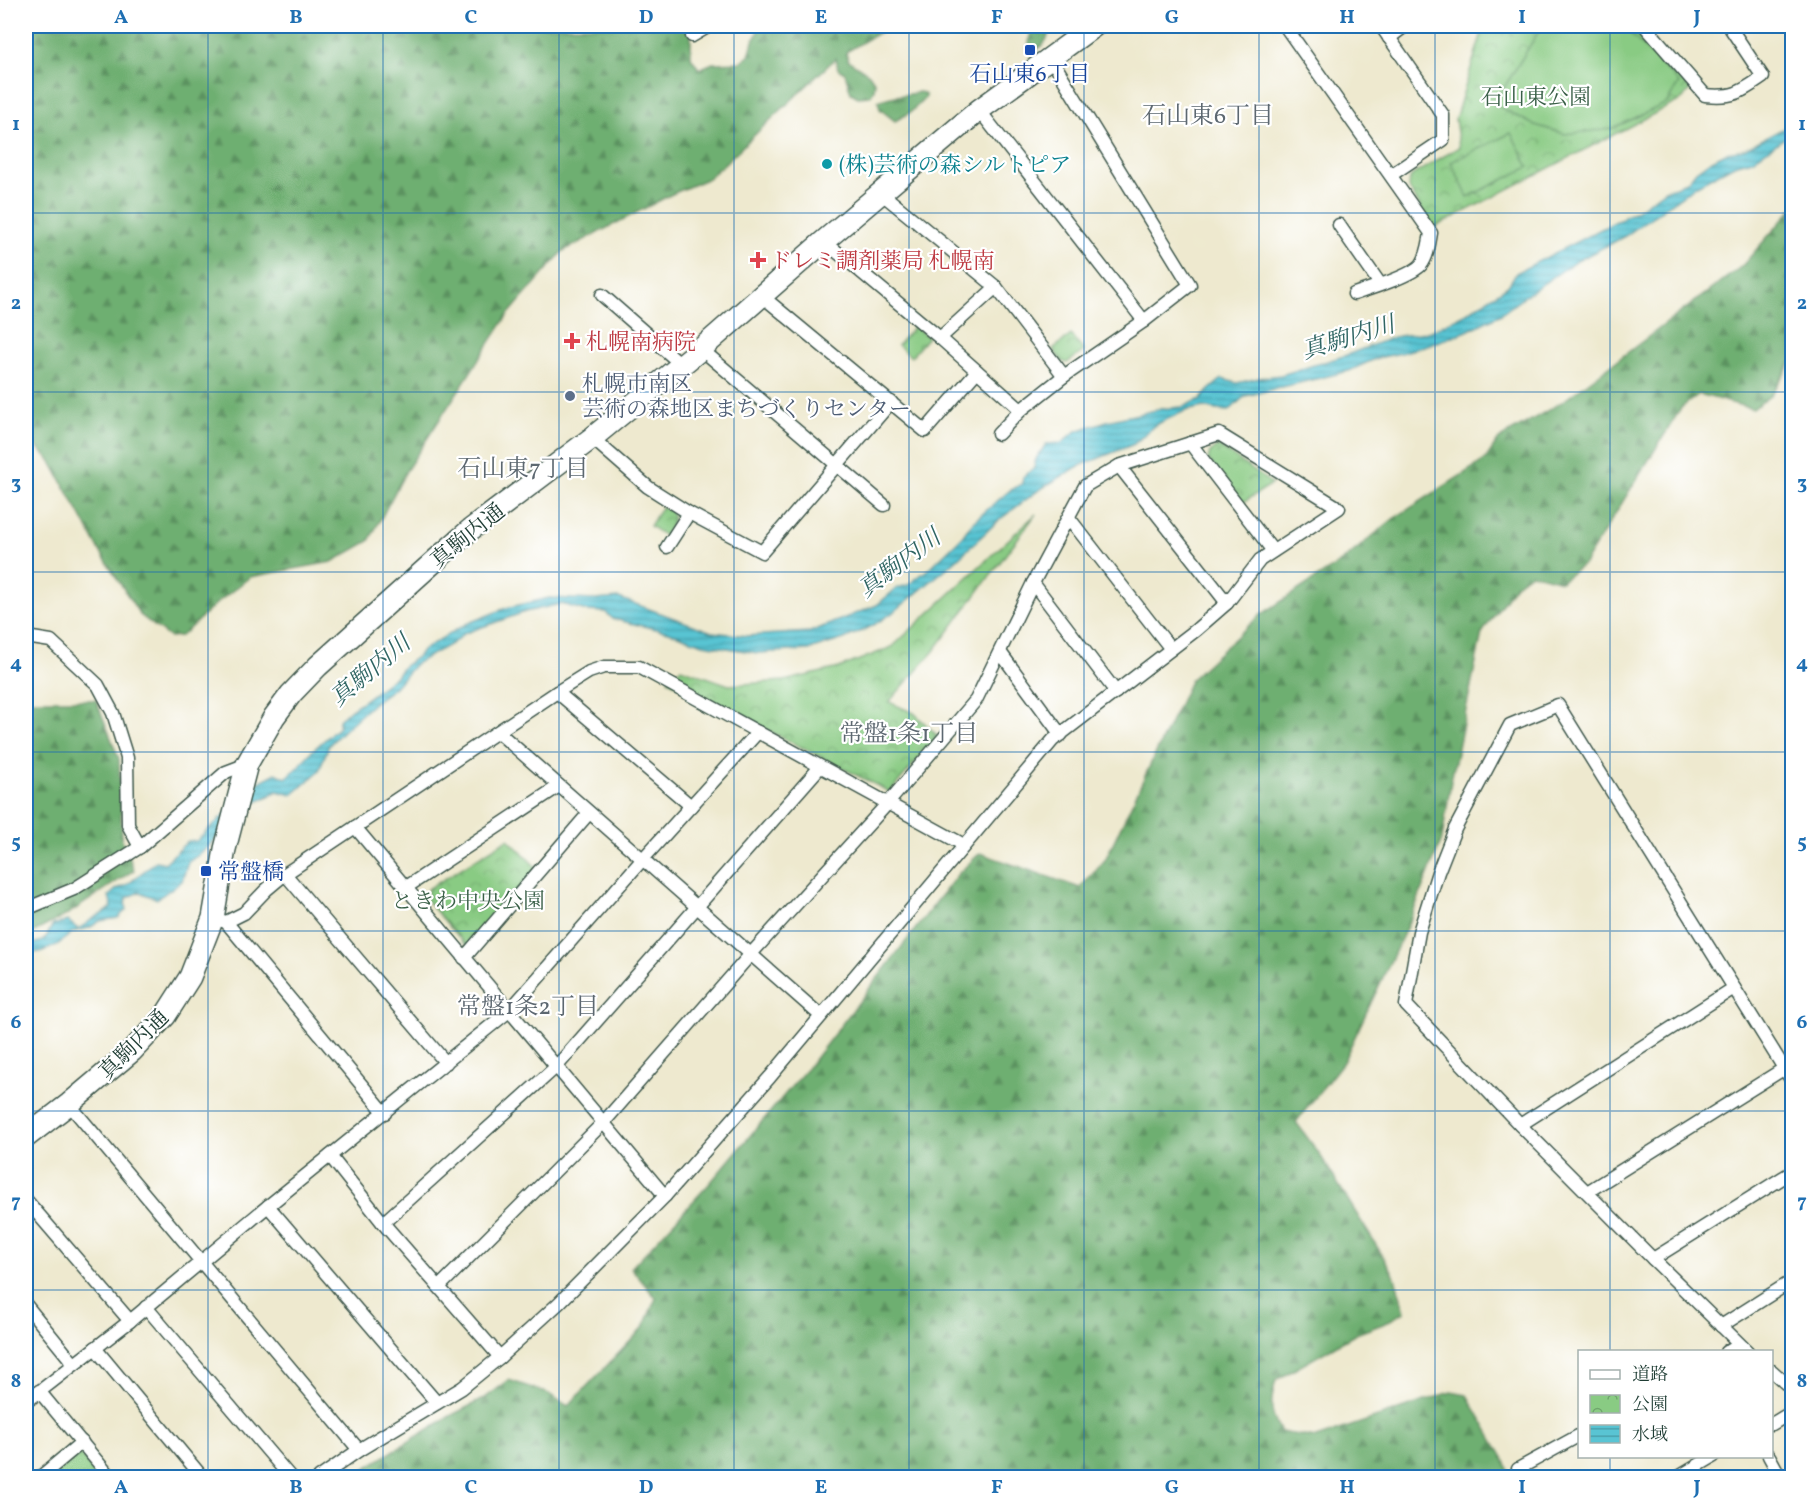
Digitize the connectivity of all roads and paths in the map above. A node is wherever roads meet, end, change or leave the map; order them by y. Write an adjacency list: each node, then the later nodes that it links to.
1 (710, 26): 8 (street)
2 (1094, 26): 10 (highway, 真駒内通)
3 (1285, 26): 12 (street)
4 (1381, 26): 9 (street)
5 (1406, 26): 9 (street)
6 (1645, 26): 7 (street)
7 (1729, 26)
8 (692, 36)
9 (1389, 38): 12 (street)
10 (1050, 57): 11 (highway, 真駒内通); 21 (street)
11 (979, 110): 13 (highway, 真駒内通); 21 (street)
12 (1391, 175): 16 (street)
13 (881, 193): 15 (highway, 真駒内通); 17 (street)
14 (1339, 225): 16 (street)
15 (824, 241): 20 (highway, 真駒内通); 22 (street)
16 (1380, 284): 18 (street)
17 (996, 287): 22 (street); 26 (street)
18 (1354, 294)
19 (602, 295): 24 (street)
20 (762, 296): 23 (highway, 真駒内通); 27 (street)
21 (1144, 321): 26 (street)
22 (940, 338): 25 (street)
23 (701, 349): 24 (highway, 真駒内通); 32 (street)
24 (682, 365): 30 (highway, 真駒内通)
25 (977, 371): 27 (street); 28 (street)
26 (1064, 376): 28 (street)
27 (891, 402): 32 (street)
28 (1021, 410): 29 (street)
29 (998, 434)
30 (592, 438): 35 (street); 50 (highway, 真駒内通)
31 (1190, 443): 33 (street); 38 (street); 38 (street)
32 (838, 465): 34 (street); 35 (street)
33 (1119, 466): 36 (street); 40 (street)
34 (884, 505)
35 (690, 513): 37 (street)
36 (1069, 518): 39 (street); 42 (street)
37 (667, 547)
38 (1273, 551): 40 (street)
39 (1033, 583): 43 (street); 45 (street)
40 (1227, 603): 42 (street)
41 (26, 637): 57 (street)
42 (1171, 649): 45 (street)
43 (1000, 652): 48 (street); 52 (street)
44 (557, 692): 46 (street); 47 (street); 53 (street)
45 (1116, 692): 48 (street)
46 (498, 732): 51 (street); 55 (street)
47 (758, 732): 49 (street); 53 (street)
48 (1062, 735): 56 (street)
49 (820, 767): 52 (street); 61 (street)
50 (244, 771): 57 (street); 63 (highway, 真駒内通)
51 (559, 786): 54 (street); 60 (street)
52 (888, 803): 56 (street); 64 (street)
53 (691, 806): 58 (street)
54 (589, 813): 58 (street); 65 (street)
55 (355, 828): 59 (street); 60 (street)
56 (964, 845): 68 (street)
57 (140, 847): 62 (street)
58 (642, 860): 61 (street); 67 (street)
59 (285, 874): 63 (street); 69 (street)
60 (405, 888): 65 (street)
61 (696, 907): 64 (street); 70 (street)
62 (26, 909)
63 (220, 920): 73 (highway, 真駒内通); 74 (street)
64 (750, 955): 68 (street); 75 (street)
65 (464, 958): 67 (street)
66 (1734, 988): 71 (street); 76 (street); 76 (street)
67 (510, 1011): 69 (street); 70 (street)
68 (821, 1016): 81 (street)
69 (446, 1063): 74 (street)
70 (558, 1066): 75 (street); 84 (street)
71 (1785, 1068): 72 (street); 80 (street)
72 (1792, 1081)
73 (69, 1104): 77 (highway, 真駒内通); 86 (street)
74 (385, 1113): 78 (street)
75 (604, 1122): 81 (street); 88 (street)
76 (1520, 1125): 80 (street)
77 (26, 1137)
78 (330, 1156): 83 (street); 84 (street)
79 (1792, 1172): 85 (street)
80 (1587, 1192): 85 (street)
81 (665, 1196): 95 (street)
82 (26, 1200): 91 (street)
83 (268, 1206): 86 (street); 101 (street)
84 (383, 1223): 88 (street)
85 (1653, 1259): 92 (street)
86 (201, 1262): 90 (street); 106 (street)
87 (1792, 1281): 92 (street)
88 (439, 1287): 95 (street)
89 (26, 1305): 96 (street)
90 (146, 1307): 91 (street); 113 (street)
91 (130, 1321): 93 (street)
92 (1721, 1326): 94 (street)
93 (95, 1348): 96 (street); 112 (street)
94 (1744, 1348)
95 (500, 1357): 101 (street)
96 (74, 1364): 99 (street)
97 (1773, 1372): 98 (street)
98 (1792, 1389)
99 (39, 1391): 100 (street); 105 (street)
100 (26, 1402)
101 (437, 1403): 106 (street)
102 (1792, 1412): 103 (street)
103 (1773, 1423)
104 (1578, 1436): 115 (street)
105 (81, 1442): 110 (street); 111 (street)
106 (359, 1450): 114 (street)
107 (1712, 1458): 109 (street)
108 (1769, 1458): 117 (street)
109 (1692, 1474): 116 (street)
110 (39, 1478)
111 (111, 1478)
112 (203, 1478)
113 (291, 1478)
114 (319, 1478)
115 (1523, 1478)
116 (1677, 1478)
117 (1781, 1478)

